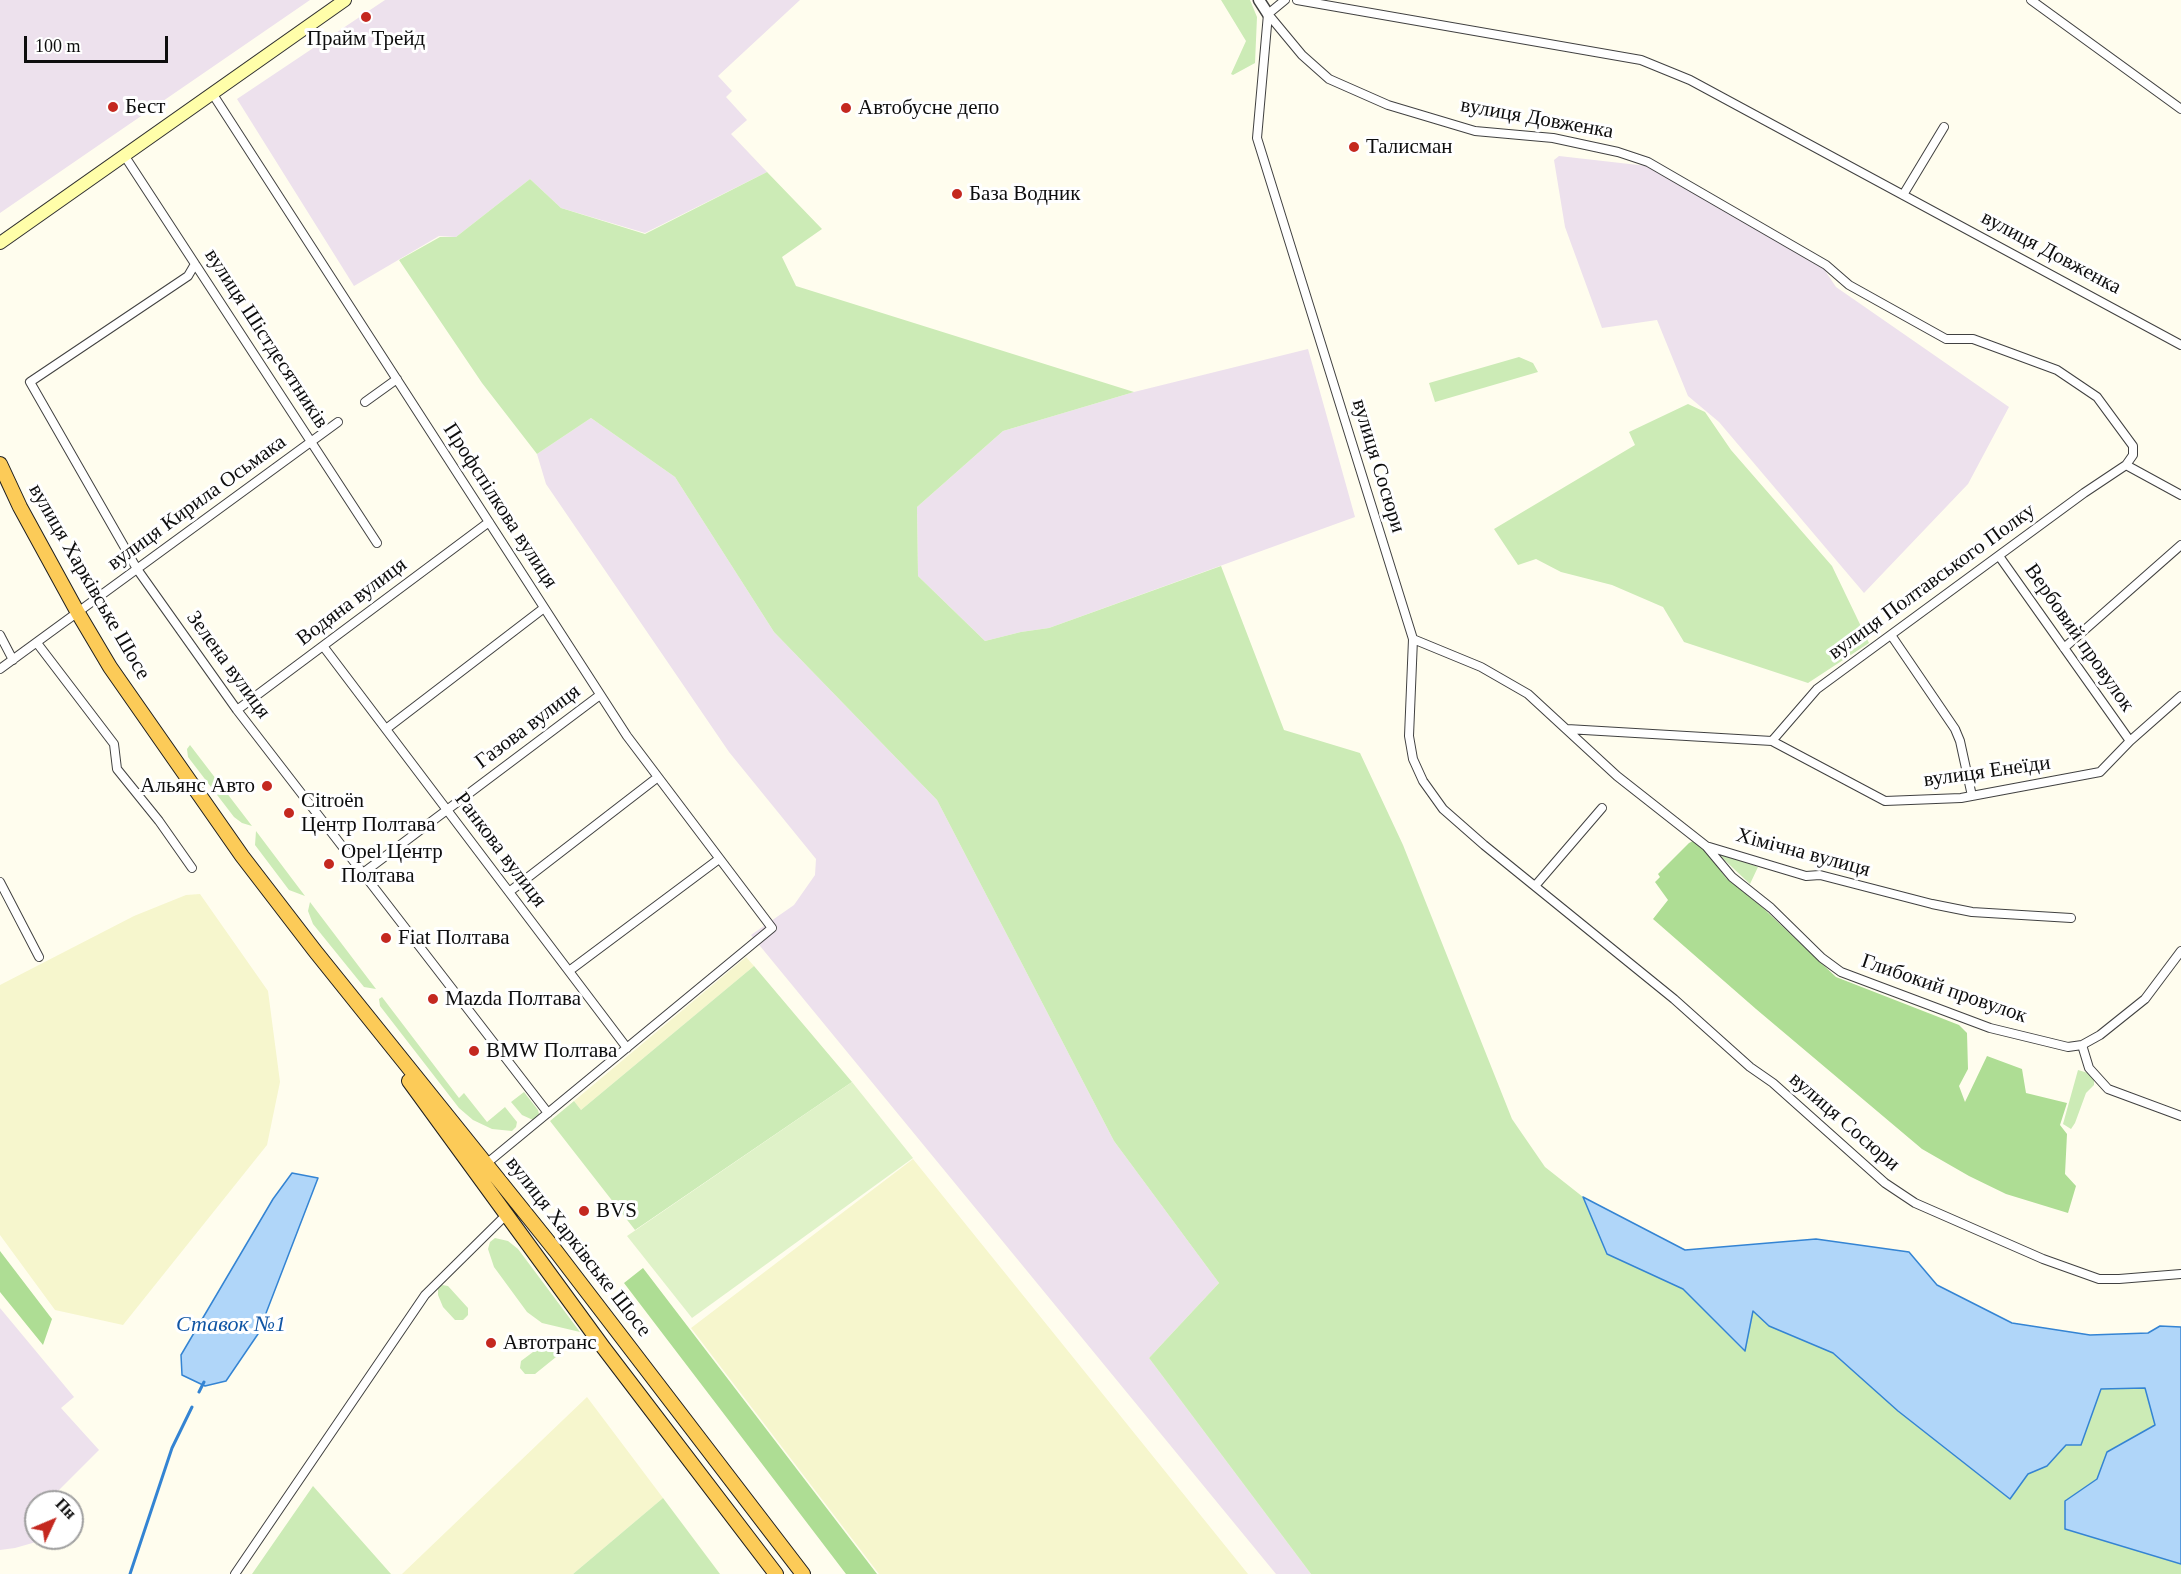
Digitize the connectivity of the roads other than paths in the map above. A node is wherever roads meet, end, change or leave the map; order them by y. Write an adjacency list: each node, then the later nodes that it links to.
1 (345, 0): 7 (main road)
2 (1259, 0): 6 (street, вулиця Довженка)
3 (1286, 0): 6 (street)
4 (1297, 0): 11 (street, вулиця Довженка)
5 (2031, 0): 8 (street)
6 (1268, 14): 20 (street, вулиця Довженка); 31 (street, вулиця Сосюри)
7 (212, 93): 10 (main road); 15 (street, Профспілкова вулиця)
8 (2181, 109)
9 (1944, 127): 11 (street)
10 (124, 155): 12 (main road); 13 (street, вулиця Шістдесятників)
11 (1903, 195): 14 (street, вулиця Довженка)
12 (0, 243)
13 (195, 264): 18 (street, вулиця Шістдесятників); 26 (street, Зелена вулиця)
14 (2181, 345)
15 (397, 380): 16 (street); 22 (street, Профспілкова вулиця)
16 (366, 402)
17 (338, 422): 18 (street, вулиця Кирила Осьмака)
18 (311, 442): 23 (street, вулиця Шістдесятників); 26 (street, вулиця Кирила Осьмака)
19 (0, 464): 28 (highway, вулиця Харківське Шосе)
20 (2127, 465): 21 (street); 25 (street, вулиця Полтавського Полку)
21 (2181, 495)
22 (489, 522): 27 (street, Профспілкова вулиця); 33 (street, Водяна вулиця)
23 (377, 543)
24 (2181, 545): 34 (street)
25 (1998, 556): 30 (street, вулиця Полтавського Полку); 34 (street, Вербовий провулок)
26 (137, 569): 28 (street, вулиця Кирила Осьмака); 39 (street, Зелена вулиця)
27 (544, 608): 37 (street, Профспілкова вулиця); 40 (street)
28 (78, 613): 32 (street, вулиця Кирила Осьмака); 56 (highway, вулиця Харківське Шосе)
29 (0, 635): 35 (street)
30 (1890, 635): 42 (street, вулиця Полтавського Полку); 45 (street)
31 (1413, 639): 41 (street); 53 (street, вулиця Сосюри)
32 (37, 642): 35 (street, вулиця Кирила Осьмака); 50 (street)
33 (323, 646): 39 (street, Водяна вулиця); 40 (street, Ранкова вулиця)
34 (2064, 648): 43 (street, Вербовий провулок)
35 (13, 660): 36 (street, вулиця Кирила Осьмака)
36 (0, 669)
37 (600, 695): 44 (street, Профспілкова вулиця); 47 (street, Газова вулиця)
38 (2181, 696): 43 (street, вулиця Енеїди)
39 (237, 710): 51 (street, Зелена вулиця)
40 (386, 729): 47 (street, Ранкова вулиця)
41 (1567, 729): 42 (street, вулиця Енеїди); 48 (street, Хімічна вулиця)
42 (1772, 741): 45 (street, вулиця Енеїди)
43 (2130, 741): 45 (street, вулиця Енеїди)
44 (658, 777): 49 (street, Профспілкова вулиця); 54 (street)
45 (1972, 796)
46 (1602, 808): 53 (street)
47 (448, 811): 51 (street, Газова вулиця); 54 (street, Ранкова вулиця)
48 (1706, 846): 55 (street, Хімічна вулиця); 60 (street, Глибокий провулок)
49 (719, 858): 59 (street); 61 (street, Профспілкова вулиця)
50 (192, 868)
51 (363, 873): 62 (street, Зелена вулиця)
52 (0, 882): 58 (street)
53 (1535, 886): 67 (street, вулиця Сосюри)
54 (509, 892): 59 (street, Ранкова вулиця)
55 (2071, 918)
56 (315, 951): 64 (highway, вулиця Харківське Шосе); 65 (highway, вулиця Харківське Шосе)
57 (2181, 951): 60 (street)
58 (39, 957)
59 (569, 971): 61 (street, Ранкова вулиця)
60 (2082, 1045): 63 (street)
61 (627, 1048): 62 (street)
62 (548, 1113): 64 (street)
63 (2181, 1116)
64 (486, 1164): 65 (highway); 70 (highway, вулиця Харківське Шосе)
65 (475, 1174): 66 (highway, вулиця Харківське Шосе)
66 (505, 1216): 68 (street); 69 (highway, вулиця Харківське Шосе)
67 (2181, 1274)
68 (235, 1574)
69 (776, 1574)
70 (803, 1574)

